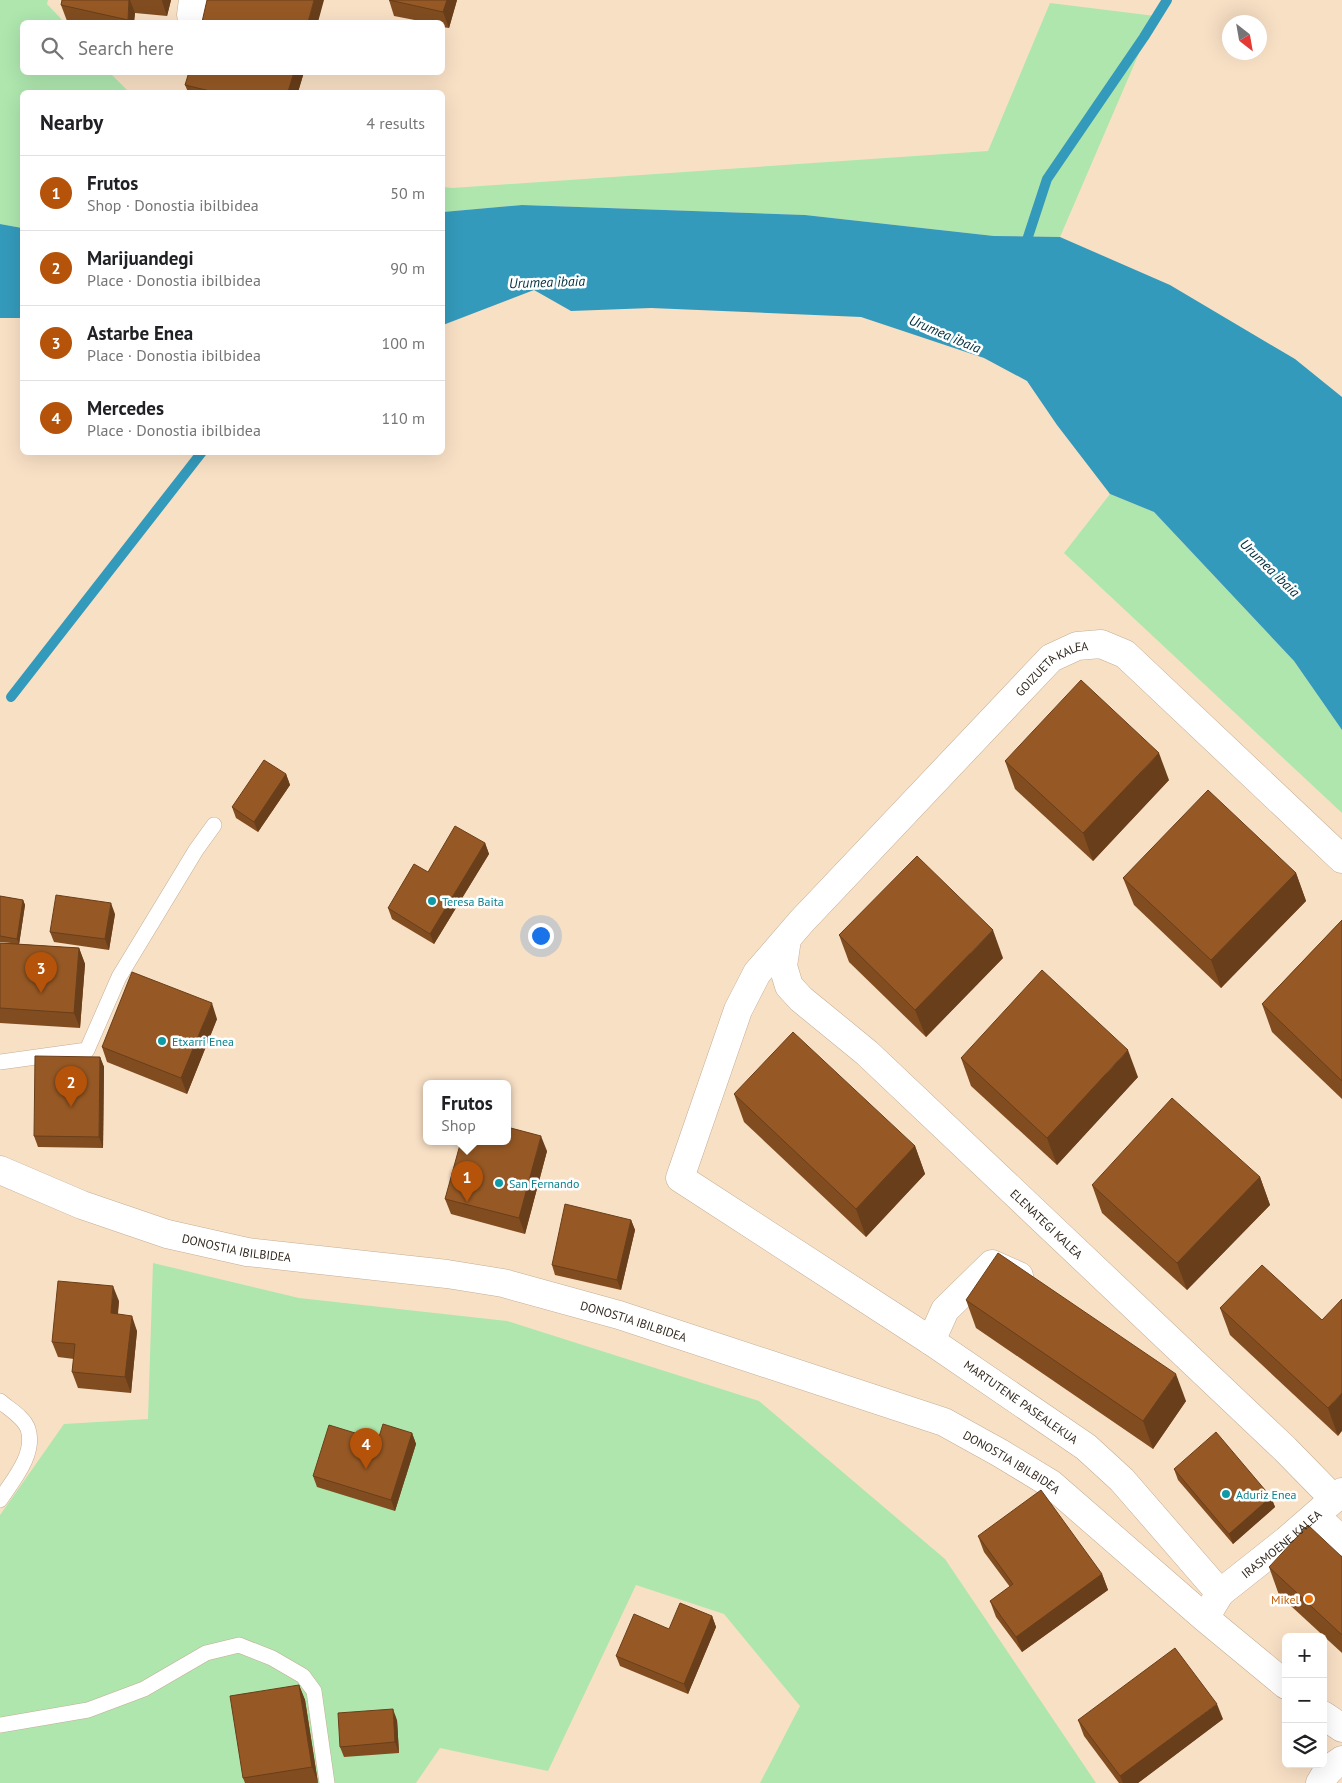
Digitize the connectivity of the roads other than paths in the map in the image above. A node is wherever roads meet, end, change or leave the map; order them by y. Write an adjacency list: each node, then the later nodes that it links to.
1 (214, 825): 4 (lane)
2 (1342, 859): 3 (street, GOIZUETA KALEA)
3 (787, 939): 6 (street, GOIZUETA KALEA); 11 (street, ELENATEGI KALEA)
4 (0, 1062)
5 (0, 1170): 14 (street, DONOSTIA IBILBIDEA)
6 (680, 1178): 8 (street, MARTUTENE PASEALEKUA)
7 (1019, 1276): 8 (street)
8 (931, 1341): 13 (street, MARTUTENE PASEALEKUA)
9 (0, 1402): 10 (lane)
10 (0, 1500)
11 (1331, 1502): 12 (street); 13 (street, IRASMOENE KALEA)
12 (1342, 1541)
13 (1220, 1593): 14 (street)
14 (1205, 1618): 15 (street)
15 (1282, 1682)
16 (1327, 1718): 18 (street)
17 (0, 1725): 19 (lane)
18 (1342, 1728)
19 (327, 1783)

